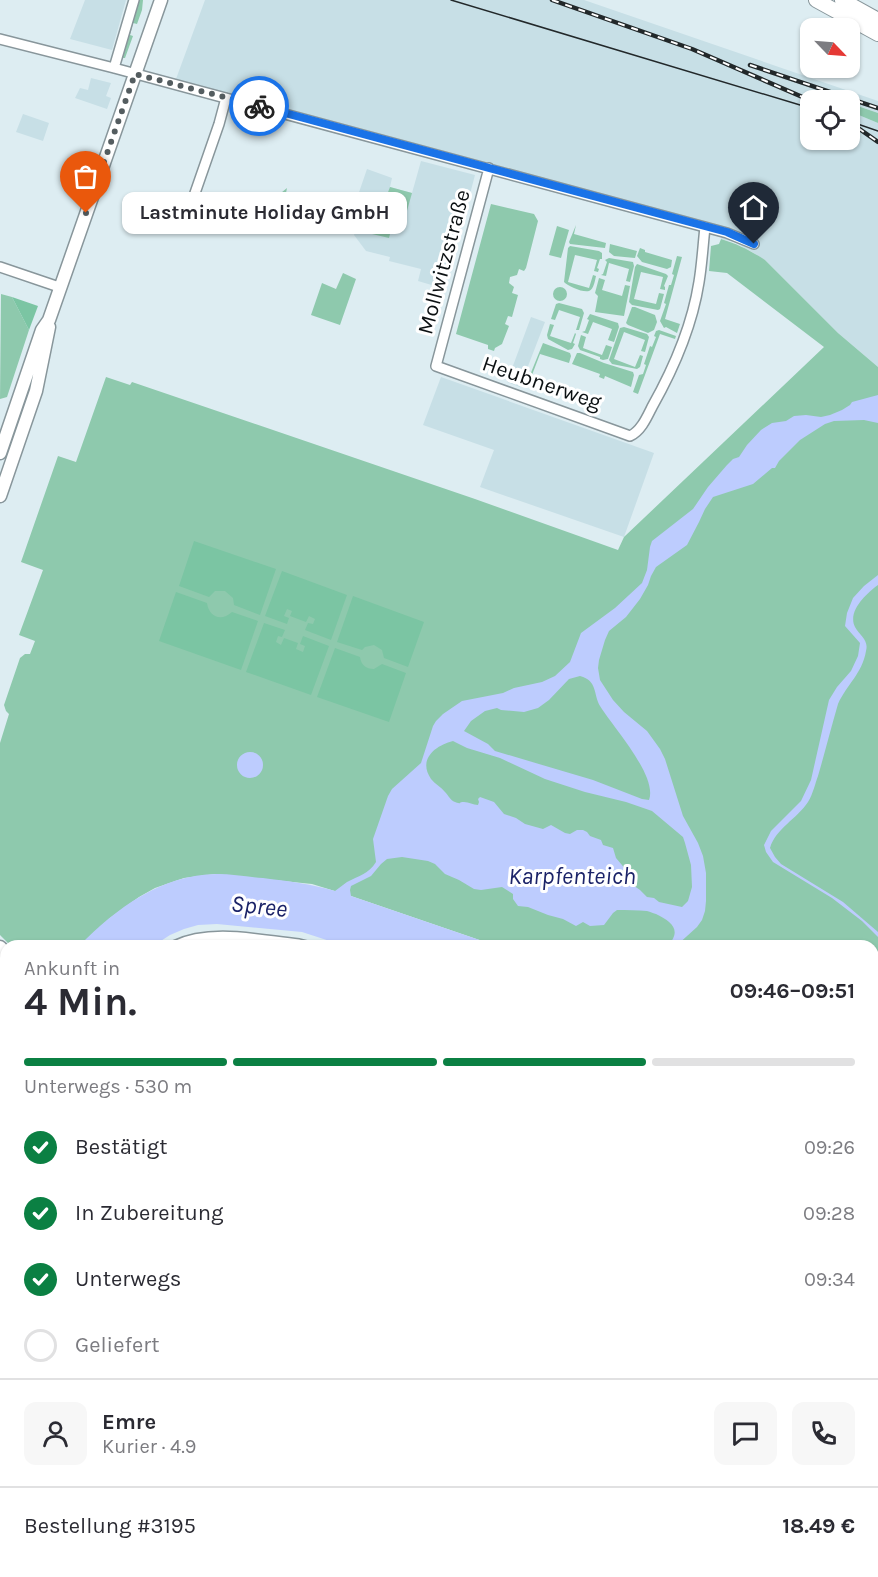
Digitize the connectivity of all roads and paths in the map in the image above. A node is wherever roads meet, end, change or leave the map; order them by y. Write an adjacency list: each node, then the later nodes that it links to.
1 (134, 0): 8 (street)
2 (162, 0): 9 (main road)
3 (816, 0): 6 (highway)
4 (842, 0): 5 (highway)
5 (878, 20)
6 (878, 34)
7 (0, 39): 8 (street)
8 (114, 68): 9 (street)
9 (135, 74): 10 (street); 16 (main road)
10 (226, 98): 11 (street); 12 (street)
11 (489, 168): 13 (street); 18 (street, Mollwitzstraße)
12 (197, 200)
13 (705, 227): 14 (street); 18 (street, Heubnerweg)
14 (754, 244)
15 (0, 267): 16 (street)
16 (59, 287): 17 (main road)
17 (49, 320): 19 (main road); 20 (main road)
18 (436, 366)
19 (4, 430): 20 (street); 21 (main road)
20 (21, 435): 22 (main road)
21 (0, 453)
22 (0, 496)
23 (190, 940): 24 (street)
24 (262, 940)

